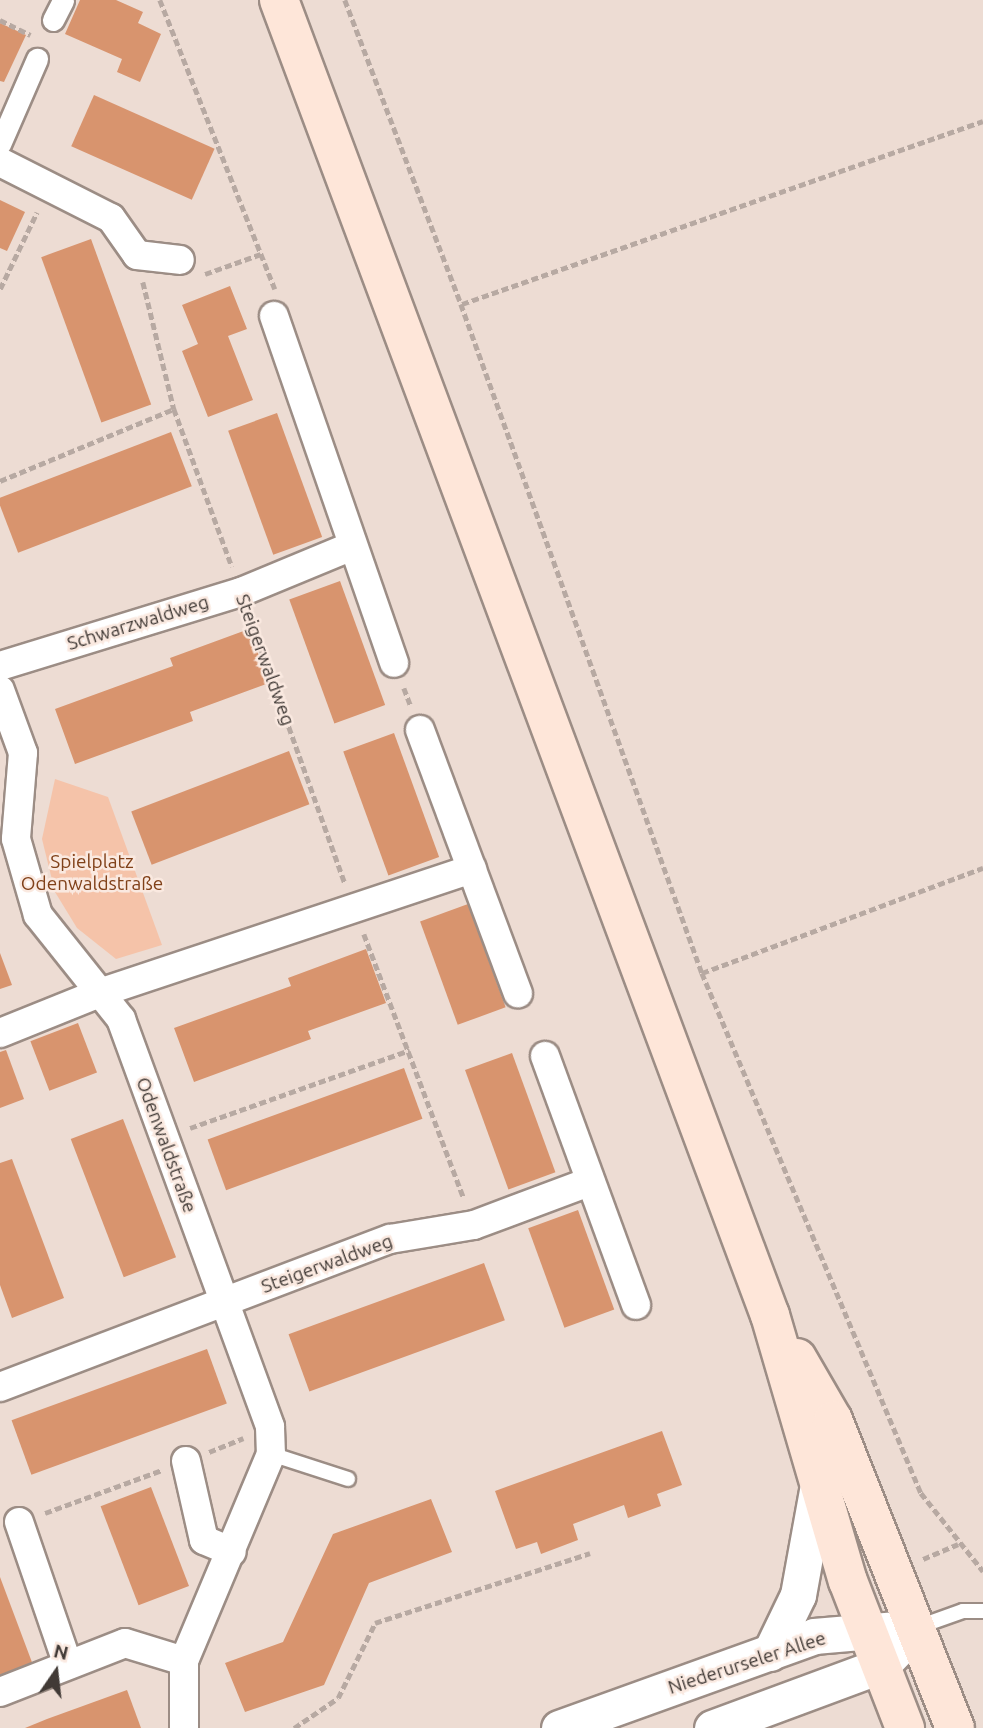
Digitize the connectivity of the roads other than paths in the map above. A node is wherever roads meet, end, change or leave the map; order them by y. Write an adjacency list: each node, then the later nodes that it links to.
1 (63, 0): 3 (street)
2 (279, 0): 22 (main road)
3 (53, 20)
4 (41, 50): 5 (street)
5 (0, 144)
6 (0, 162): 7 (street)
7 (180, 260)
8 (274, 316): 9 (street)
9 (352, 546): 10 (street); 11 (street, Schwarzwaldweg)
10 (394, 663)
11 (0, 666)
12 (0, 690): 15 (street, Odenwaldstraße)
13 (420, 730): 14 (street)
14 (472, 869): 15 (street); 16 (street)
15 (102, 992): 17 (street); 20 (street, Odenwaldstraße)
16 (518, 993)
17 (0, 1033)
18 (545, 1056): 19 (street)
19 (589, 1182): 20 (street, Steigerwaldweg); 21 (street)
20 (223, 1303): 23 (street); 24 (street, Odenwaldstraße)
21 (636, 1305)
22 (770, 1315): 27 (main road); 31 (main road)
23 (0, 1387)
24 (271, 1441): 26 (lane); 29 (street)
25 (186, 1461): 29 (street)
26 (348, 1479)
27 (818, 1485): 32 (main road); 33 (street)
28 (19, 1522): 35 (street)
29 (232, 1552): 34 (street)
30 (983, 1611): 31 (lane)
31 (918, 1627): 32 (street, Niederurseler Allee); 42 (main road)
32 (876, 1649): 33 (street, Niederurseler Allee); 40 (street, Niederurseler Allee); 41 (main road)
33 (770, 1653): 37 (street, Niederurseler Allee)
34 (184, 1661): 35 (street); 38 (street)
35 (68, 1665): 36 (street)
36 (0, 1692)
37 (614, 1721): 39 (street, Niederurseler Allee)
38 (184, 1728)
39 (559, 1728)
40 (712, 1728)
41 (905, 1728)
42 (955, 1728)

